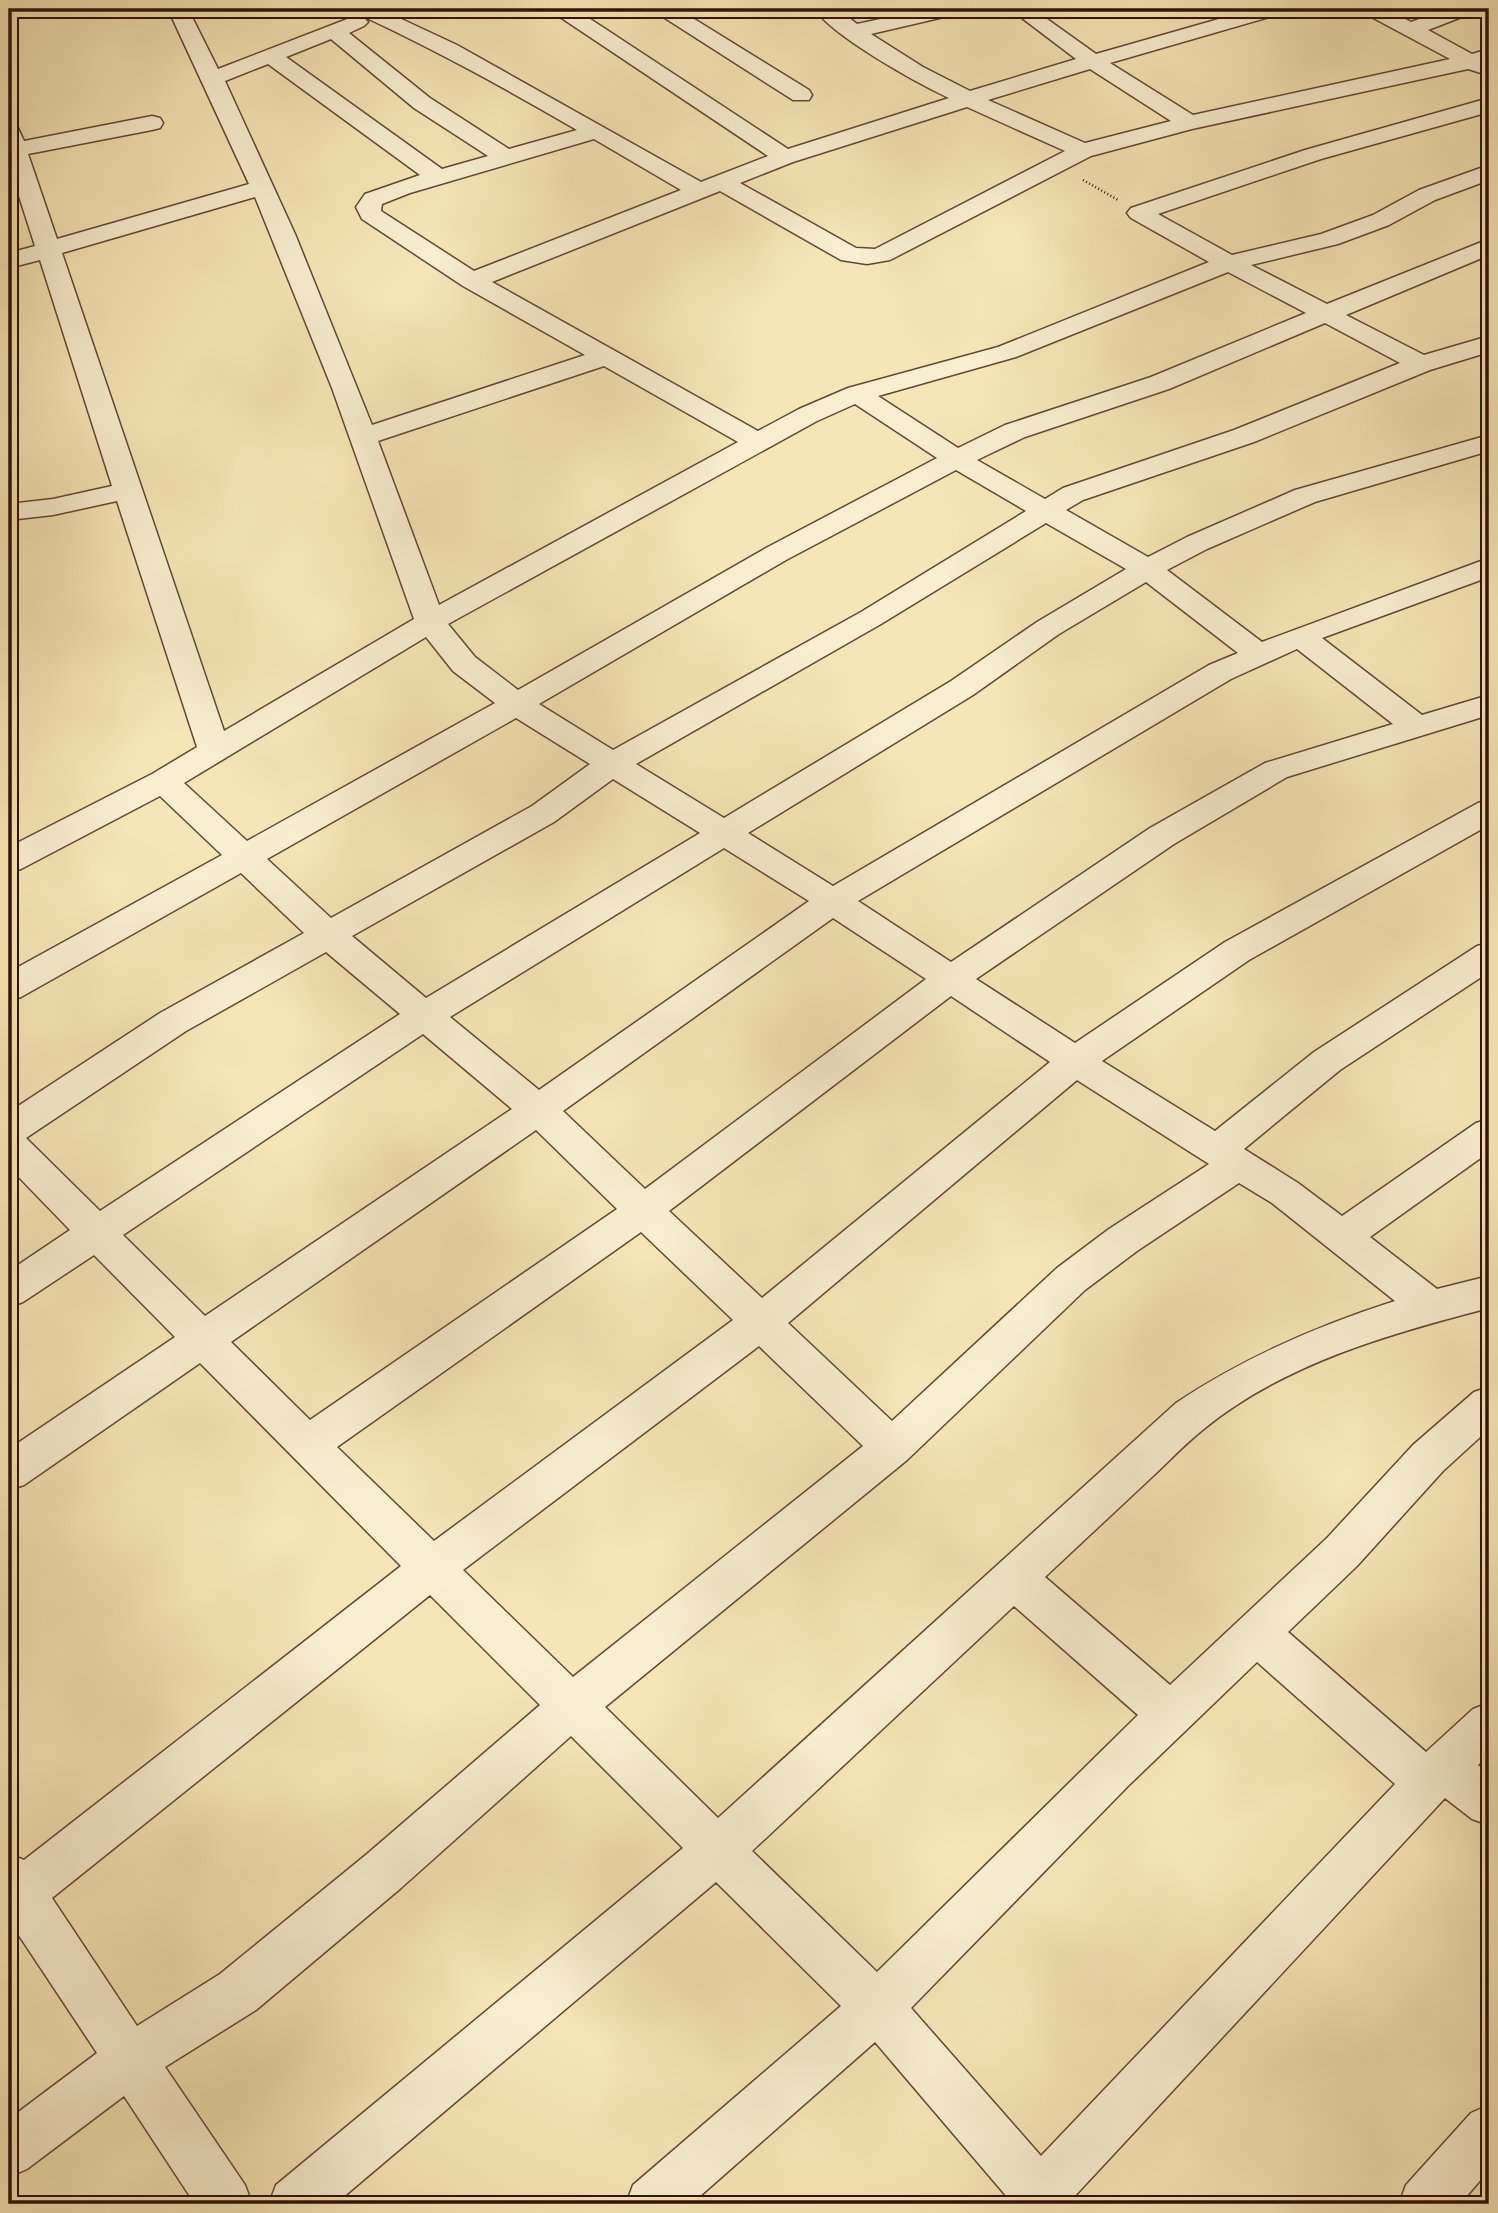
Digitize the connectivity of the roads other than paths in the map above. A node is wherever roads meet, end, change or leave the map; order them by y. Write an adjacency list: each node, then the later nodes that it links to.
1 (178, 9): 18 (street)
2 (561, 9): 27 (street)
3 (664, 9): 19 (street)
4 (825, 9): 14 (street)
5 (954, 9): 11 (street)
6 (1020, 9): 16 (street)
7 (1276, 9): 16 (street)
8 (1371, 9): 12 (street)
9 (1465, 9): 12 (street)
10 (377, 11): 13 (street); 24 (street)
11 (923, 11): 14 (street)
12 (1412, 29): 17 (street)
13 (334, 31): 15 (street); 28 (street)
14 (852, 32): 20 (street)
15 (270, 56): 18 (street); 30 (street)
16 (1093, 61): 20 (street); 23 (street)
17 (1484, 63): 23 (street)
18 (214, 78): 32 (street)
19 (801, 95)
20 (969, 100): 26 (street); 27 (street)
21 (1489, 105): 36 (street)
22 (152, 123): 25 (street)
23 (1189, 123): 26 (street)
24 (594, 132): 28 (street); 31 (street)
25 (12, 140): 34 (street)
26 (1083, 151): 31 (street)
27 (785, 157): 31 (street)
28 (507, 158): 30 (street)
29 (1489, 172): 36 (street)
30 (439, 178): 37 (street)
31 (710, 186): 37 (street)
32 (261, 188): 34 (street); 45 (street)
33 (1489, 246): 38 (street)
34 (50, 248): 35 (street); 49 (street)
35 (9, 261)
36 (1229, 263): 38 (street); 44 (street)
37 (472, 281): 41 (street)
38 (1325, 314): 42 (street); 48 (street)
39 (1489, 344): 40 (street)
40 (1456, 355): 42 (street); 43 (street)
41 (606, 357): 45 (street); 46 (street)
42 (1421, 364): 51 (street)
43 (1489, 373)
44 (857, 394): 46 (street); 48 (street)
45 (365, 436): 54 (street)
46 (758, 442): 54 (street)
47 (1489, 443): 53 (street)
48 (956, 460): 51 (street); 57 (street)
49 (126, 491): 50 (street); 60 (street)
50 (9, 512)
51 (1045, 512): 53 (street); 61 (street)
52 (1489, 567): 55 (street)
53 (1147, 569): 56 (street); 64 (street)
54 (430, 622): 57 (street); 60 (street)
55 (1300, 636): 56 (street); 59 (street)
56 (1260, 655): 67 (street)
57 (515, 703): 61 (street); 65 (street)
58 (1489, 705): 59 (street)
59 (1416, 726): 70 (street)
60 (215, 752): 62 (street)
61 (612, 764): 64 (street); 68 (street)
62 (163, 781): 65 (street); 66 (street)
63 (1489, 811): 73 (street)
64 (721, 832): 67 (street); 72 (street)
65 (246, 856): 68 (street); 71 (street)
66 (9, 861)
67 (834, 901): 70 (street); 74 (street)
68 (328, 935): 72 (street); 75 (street)
69 (1489, 955): 78 (street)
70 (949, 980): 73 (street); 79 (street)
71 (9, 988)
72 (425, 1015): 74 (street); 80 (street)
73 (1075, 1062): 78 (street); 85 (street)
74 (538, 1110): 79 (street); 86 (street)
75 (9, 1130)
76 (1489, 1133): 81 (street)
77 (9, 1144): 80 (street)
78 (1229, 1156): 81 (street); 89 (street)
79 (644, 1210): 85 (street); 88 (street)
80 (99, 1233): 82 (street); 86 (street)
81 (1341, 1237): 84 (street)
82 (9, 1290)
83 (1489, 1292): 84 (street)
84 (1430, 1306): 92 (street)
85 (762, 1321): 89 (street); 91 (street)
86 (205, 1340): 88 (street); 90 (street)
87 (1489, 1404): 93 (street)
88 (307, 1446): 91 (street)
89 (892, 1447): 94 (street)
90 (9, 1472)
91 (433, 1567): 94 (street); 100 (street)
92 (1014, 1578): 95 (street); 99 (street)
93 (1257, 1633): 95 (street); 97 (street)
94 (573, 1705): 99 (street); 102 (street)
95 (1171, 1715): 101 (street)
96 (1489, 1724): 97 (street)
97 (1435, 1775): 98 (street); 105 (street)
98 (1489, 1803)
99 (719, 1849): 101 (street); 107 (street)
100 (13, 1891): 102 (street)
101 (877, 2007): 105 (street); 108 (street)
102 (131, 2059): 104 (street); 106 (street)
103 (1489, 2131): 109 (street)
104 (9, 2151)
105 (1040, 2201)
106 (226, 2204)
107 (295, 2204)
108 (652, 2204)
109 (1425, 2204)

